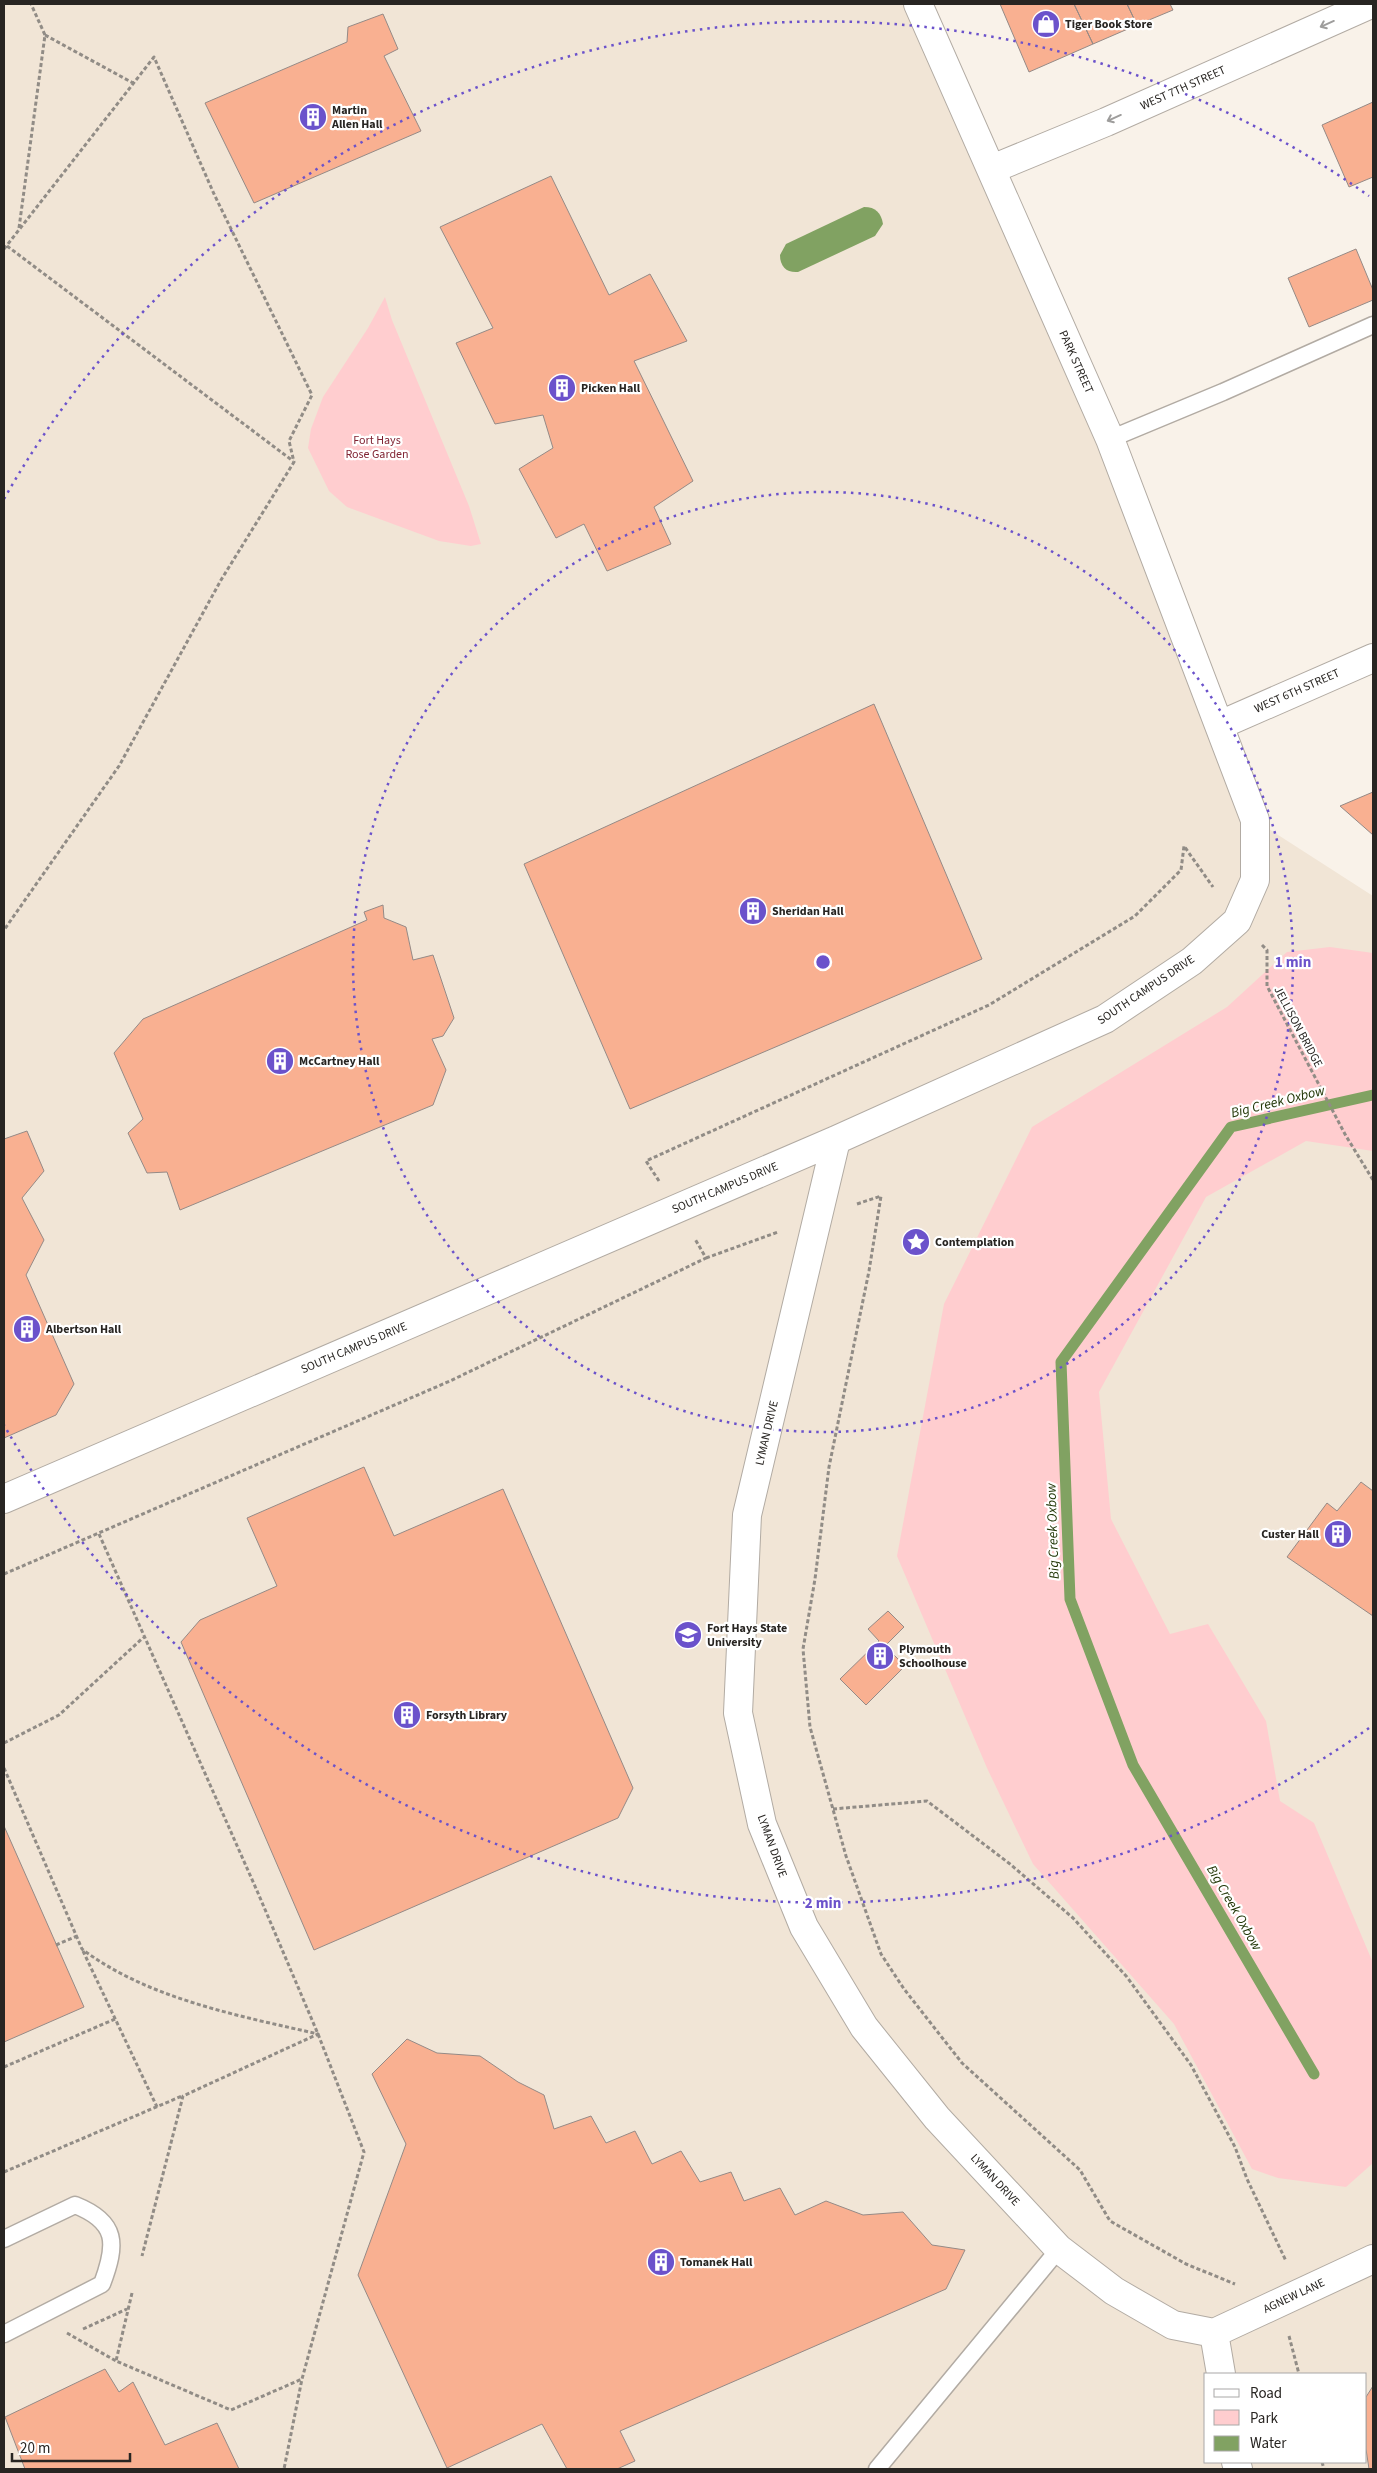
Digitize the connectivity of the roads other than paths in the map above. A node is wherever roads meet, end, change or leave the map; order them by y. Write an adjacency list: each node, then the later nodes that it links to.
1 (918, 4): 3 (street, PARK STREET)
2 (1371, 4): 3 (street, WEST 7TH STREET, one-way to 3)
3 (992, 169): 5 (street, PARK STREET)
4 (1373, 325): 5 (lane)
5 (1110, 439): 7 (street, PARK STREET)
6 (1373, 658): 7 (street, WEST 6TH STREET)
7 (1220, 725): 8 (street, SOUTH CAMPUS DRIVE)
8 (836, 1140): 9 (street, SOUTH CAMPUS DRIVE); 11 (street, LYMAN DRIVE)
9 (4, 1499)
10 (4, 2239): 14 (lane)
11 (1060, 2249): 13 (street, LYMAN DRIVE); 16 (lane)
12 (1373, 2259): 13 (street, AGNEW LANE)
13 (1214, 2333): 15 (street)
14 (4, 2334)
15 (1221, 2373)
16 (877, 2469)

